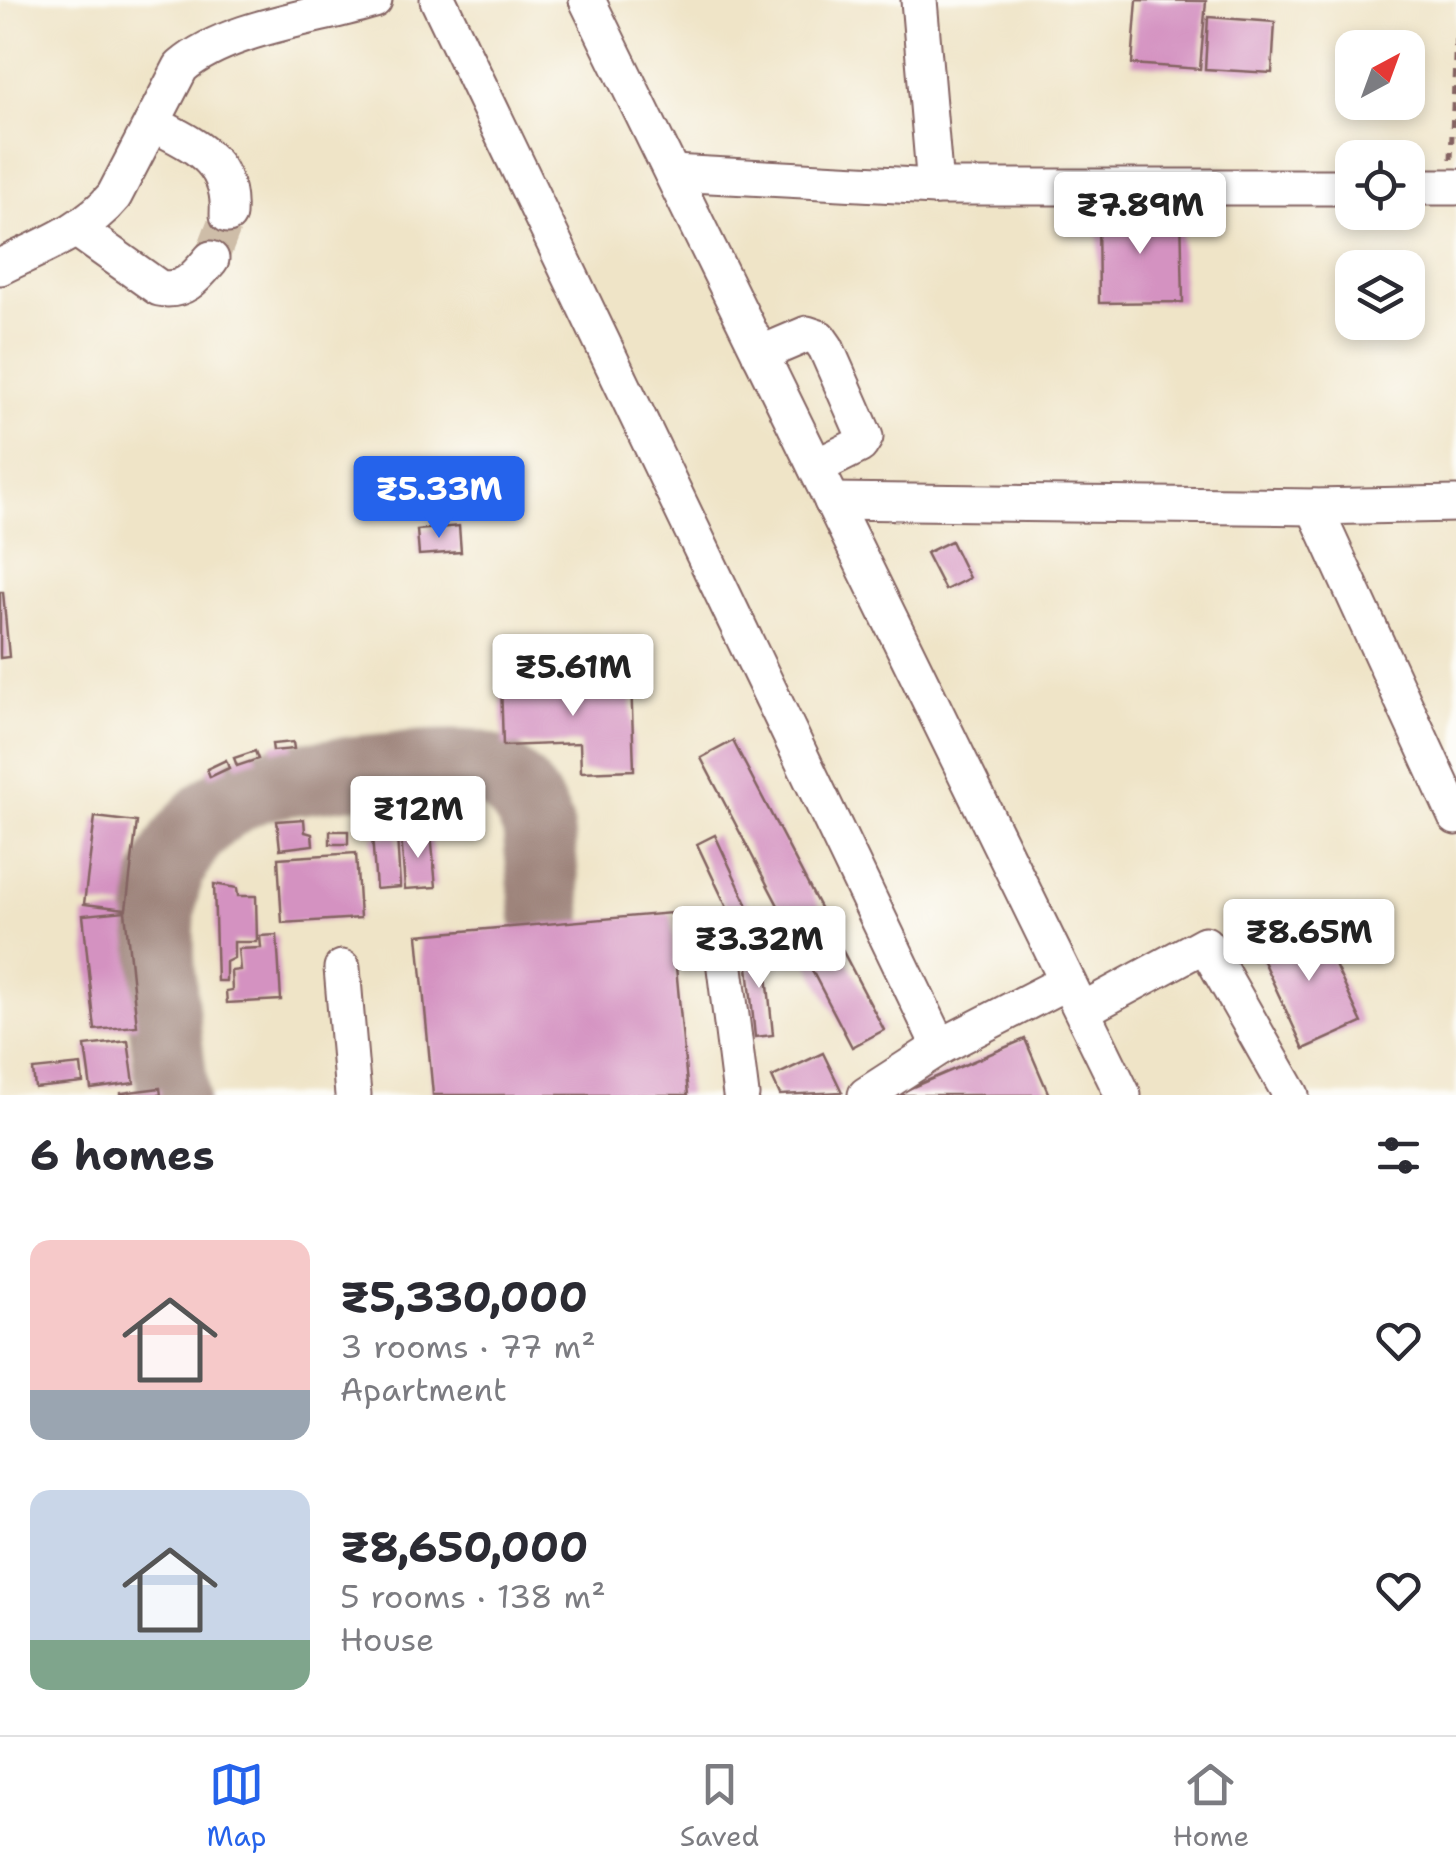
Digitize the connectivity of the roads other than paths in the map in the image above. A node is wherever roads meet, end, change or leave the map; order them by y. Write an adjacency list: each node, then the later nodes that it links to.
1 (374, 0): 5 (lane)
2 (438, 0): 24 (lane)
3 (586, 0): 6 (lane)
4 (919, 0): 7 (lane)
5 (152, 122): 11 (lane); 12 (lane)
6 (672, 174): 7 (lane); 15 (lane)
7 (935, 187): 8 (lane)
8 (1335, 187)
9 (1425, 187): 10 (lane)
10 (1453, 187)
11 (228, 214)
12 (76, 229): 13 (lane); 14 (lane)
13 (211, 259)
14 (0, 266)
15 (760, 354): 16 (lane); 16 (lane)
16 (816, 467): 17 (lane)
17 (832, 502): 19 (lane); 23 (lane)
18 (1456, 504): 19 (lane)
19 (1314, 507): 20 (lane)
20 (1456, 817)
21 (724, 960): 26 (lane)
22 (342, 968): 25 (lane)
23 (1074, 996): 24 (lane); 28 (lane); 29 (lane)
24 (940, 1048): 27 (lane)
25 (353, 1095)
26 (741, 1095)
27 (866, 1095)
28 (1123, 1095)
29 (1291, 1095)

